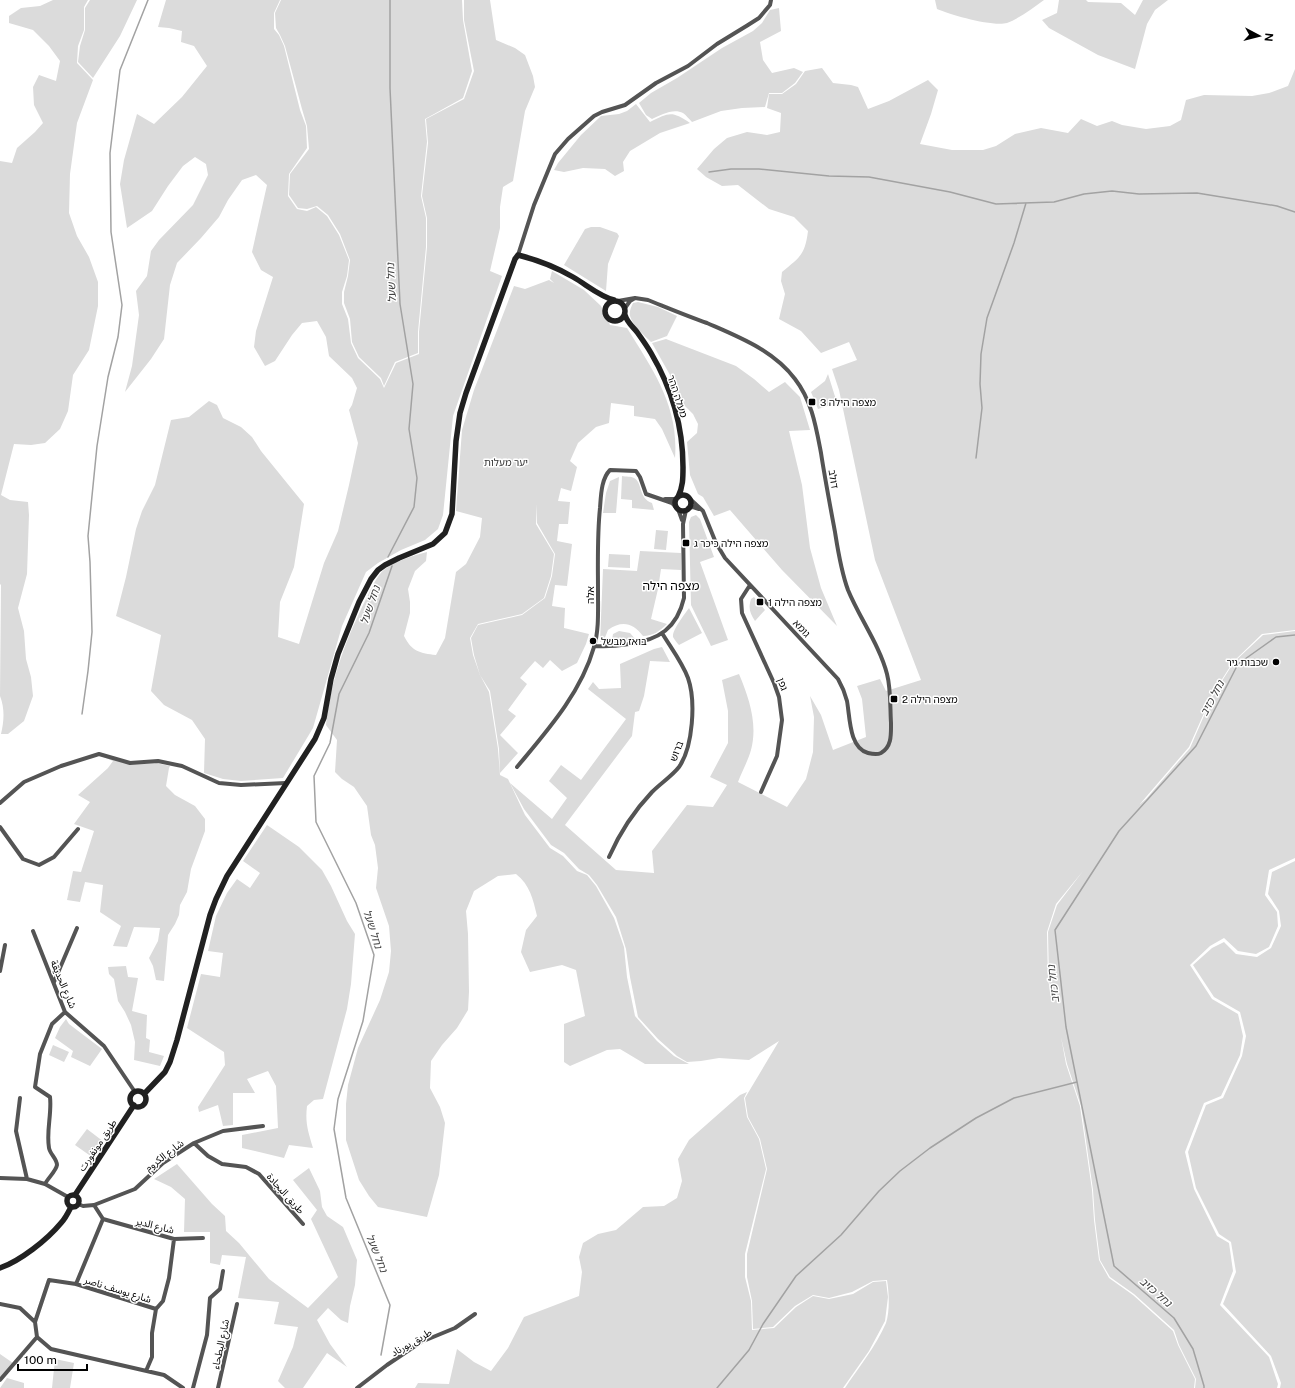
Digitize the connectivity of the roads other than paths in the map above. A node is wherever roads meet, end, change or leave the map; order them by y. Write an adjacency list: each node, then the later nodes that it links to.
1 (771, 0): 2 (street)
2 (518, 255): 3 (main road); 24 (main road)
3 (598, 294): 5 (main road); 7 (main road)
4 (635, 298): 5 (street, דולב); 6 (street); 22 (street, דולב)
5 (616, 301): 6 (main road); 7 (main road)
6 (625, 308): 8 (main road)
7 (605, 310): 9 (main road)
8 (625, 315): 9 (main road); 10 (main road, מעלה ההר)
9 (617, 321): 10 (main road)
10 (632, 327): 11 (main road, מעלה ההר)
11 (683, 478): 12 (main road, מעלה ההר); 13 (main road, מעלה ההר)
12 (688, 497): 13 (main road); 16 (main road); 17 (street)
13 (677, 498): 14 (street, אלה); 15 (main road)
14 (661, 499): 15 (street, אלה); 21 (street, אלה)
15 (677, 508): 16 (main road); 18 (street)
16 (687, 509): 17 (street); 18 (street)
17 (703, 511): 19 (street, גומא)
18 (683, 524): 20 (street)
19 (750, 585): 22 (street, גומא); 25 (street, גפן)
20 (662, 634): 21 (street); 29 (street, ברוש)
21 (594, 646): 23 (street, אלה)
22 (879, 754)
23 (517, 766)
24 (286, 783): 26 (street); 37 (main road)
25 (761, 792)
26 (0, 803)
27 (0, 827): 28 (street)
28 (78, 829)
29 (609, 857)
30 (78, 928): 34 (street)
31 (33, 931): 34 (street, شارع الحديقة)
32 (4, 945): 33 (street)
33 (0, 971)
34 (54, 982): 35 (street, شارع الحديقة)
35 (64, 1012): 36 (street, شارع الحديقة); 44 (street)
36 (135, 1092): 37 (main road); 39 (main road)
37 (144, 1094): 39 (main road)
38 (20, 1098): 43 (street)
39 (134, 1105): 45 (main road, طريق مونفورت)
40 (263, 1126): 41 (street, شارع الكروم)
41 (194, 1143): 48 (street, شارع الكروم); 51 (street, طريق البجادة)
42 (0, 1178): 43 (street)
43 (27, 1180): 44 (street)
44 (45, 1184): 46 (street)
45 (75, 1195): 46 (main road); 47 (main road)
46 (68, 1197): 49 (main road)
47 (78, 1204): 48 (street, شارع الكروم); 49 (main road)
48 (94, 1205): 50 (street)
49 (71, 1207): 54 (main road)
50 (103, 1219): 53 (street, شارع الدير); 56 (street)
51 (303, 1224)
52 (203, 1238): 53 (street, شارع الدير)
53 (174, 1239): 59 (street, شارع يوسف ناصر)
54 (0, 1268)
55 (223, 1271): 66 (street)
56 (76, 1284): 59 (street, شارع يوسف ناصر); 61 (street, شارع يوسف ناصر)
57 (0, 1304): 61 (street)
58 (237, 1304): 67 (street, شارع البطحاء)
59 (156, 1309): 63 (street, شارع يوسف ناصر)
60 (475, 1314): 68 (street, طريق بورناد)
61 (35, 1322): 62 (street)
62 (37, 1337): 63 (street); 64 (street)
63 (146, 1372): 65 (street)
64 (0, 1380)
65 (183, 1388)
66 (193, 1388)
67 (218, 1388)
68 (357, 1388)

